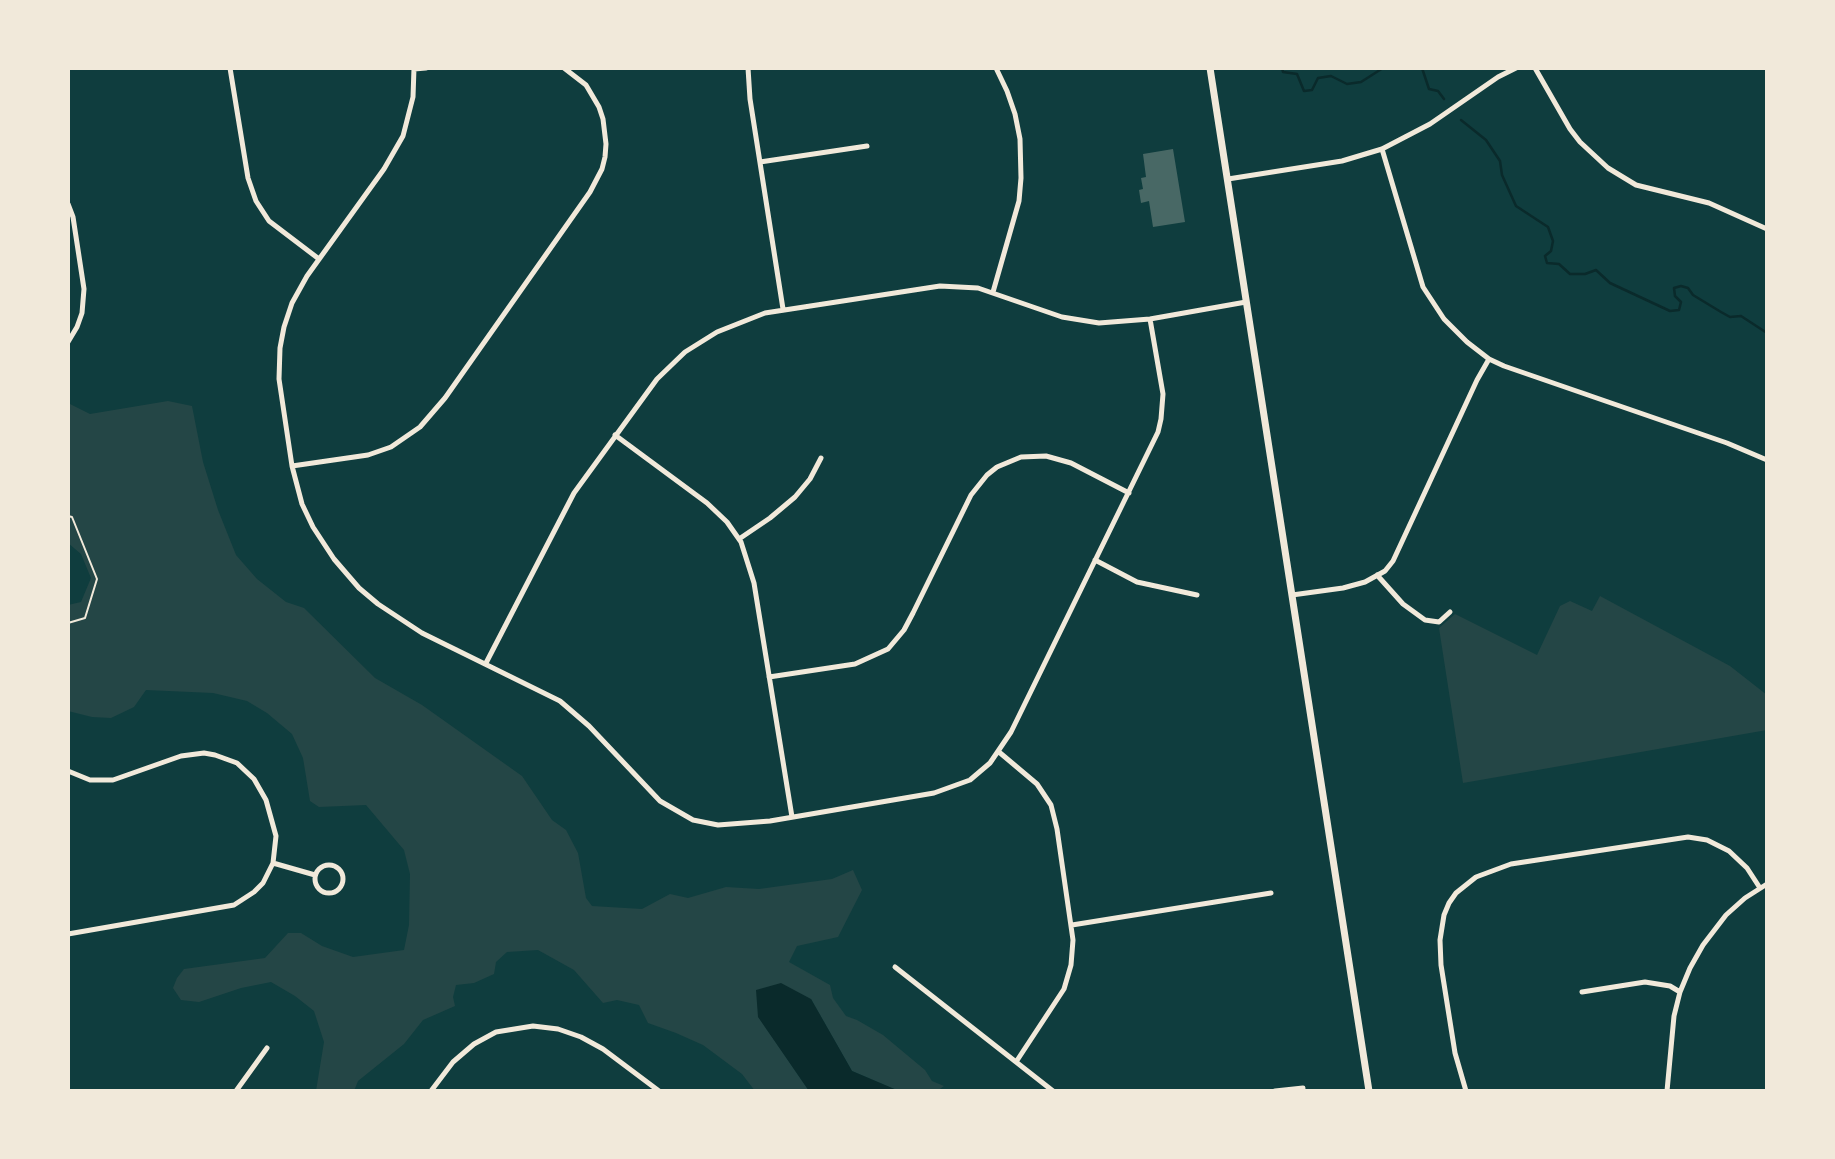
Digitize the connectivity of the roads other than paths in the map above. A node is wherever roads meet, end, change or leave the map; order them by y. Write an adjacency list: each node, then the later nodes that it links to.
1 (230, 68): 16 (street)
2 (426, 68): 9 (street)
3 (565, 68): 26 (street)
4 (748, 68): 12 (street)
5 (996, 68): 17 (street)
6 (1210, 68): 13 (main road)
7 (1516, 68): 11 (street)
8 (1535, 68): 15 (street)
9 (414, 69): 16 (street)
10 (867, 146): 12 (street)
11 (1382, 149): 13 (street); 22 (street)
12 (760, 162): 19 (street)
13 (1228, 179): 18 (main road)
14 (68, 204): 21 (street)
15 (1767, 229)
16 (319, 259): 26 (street)
17 (993, 292): 19 (street); 20 (street)
18 (1246, 302): 20 (street); 32 (main road)
19 (783, 309): 23 (street)
20 (1150, 319): 27 (street)
21 (68, 342)
22 (1489, 359): 25 (street); 30 (street)
23 (615, 435): 28 (street); 34 (street)
24 (821, 458): 28 (street)
25 (1767, 460)
26 (292, 466): 34 (street)
27 (1129, 493): 29 (street); 35 (street)
28 (739, 539): 35 (street)
29 (1095, 560): 31 (street); 36 (street)
30 (1377, 575): 32 (street); 33 (street)
31 (1197, 594)
32 (1292, 595): 57 (main road)
33 (1450, 612)
34 (486, 663): 38 (street)
35 (769, 677): 38 (street)
36 (999, 752): 38 (street); 44 (street)
37 (68, 771): 39 (street)
38 (792, 817)
39 (273, 863): 40 (street); 45 (street)
40 (315, 875): 40 (street)
41 (1767, 884): 42 (street)
42 (1760, 888): 48 (street); 58 (street)
43 (1271, 893): 44 (street)
44 (1072, 925): 50 (street)
45 (68, 934)
46 (895, 967): 50 (street)
47 (1581, 992): 48 (street)
48 (1680, 992): 59 (street)
49 (267, 1048): 52 (street)
50 (1016, 1062): 55 (street)
51 (1303, 1088): 56 (street)
52 (236, 1091)
53 (431, 1091): 54 (street)
54 (659, 1091)
55 (1053, 1091)
56 (1275, 1091)
57 (1369, 1091)
58 (1466, 1091)
59 (1667, 1091)

